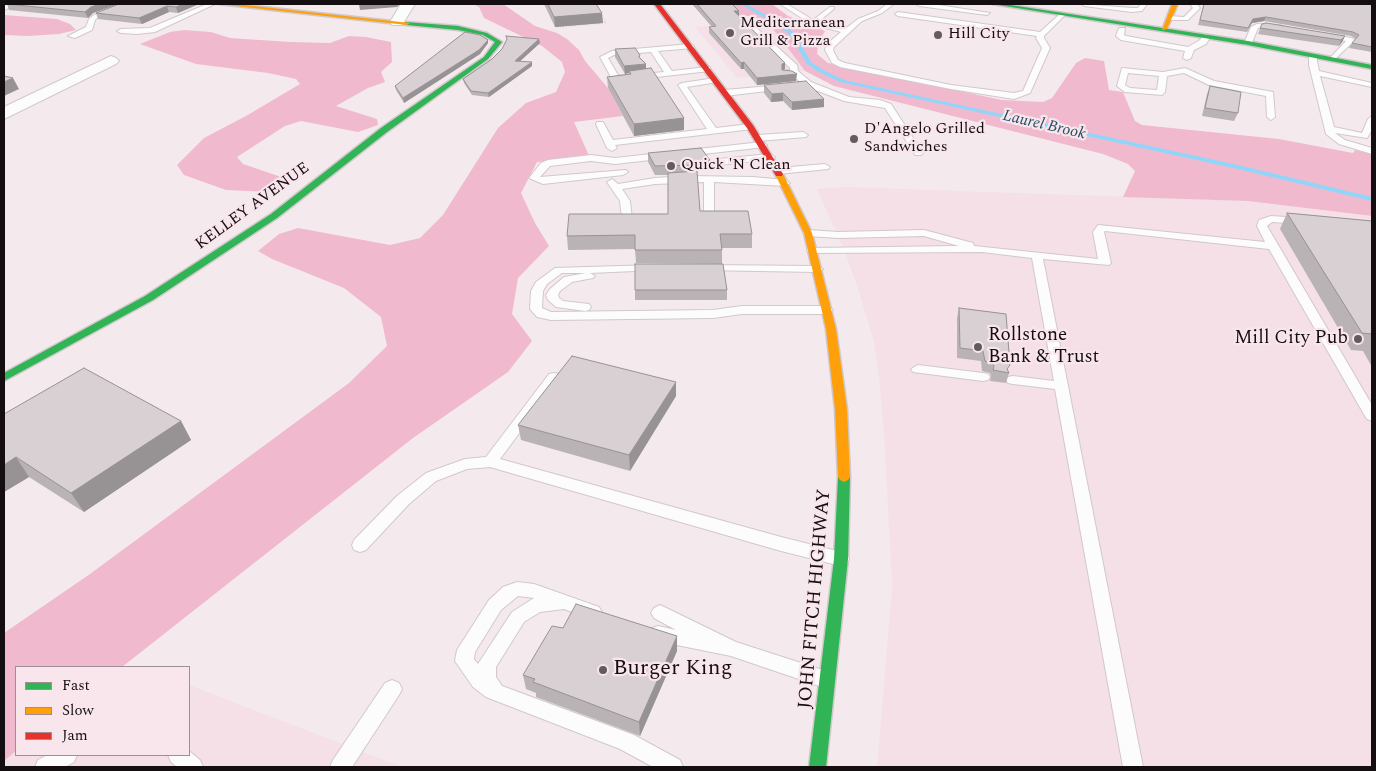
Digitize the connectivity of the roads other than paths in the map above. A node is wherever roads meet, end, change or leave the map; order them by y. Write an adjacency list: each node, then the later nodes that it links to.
1 (15, 4): 15 (lane)
2 (127, 4): 32 (lane)
3 (212, 4): 28 (lane)
4 (221, 4): 21 (main road)
5 (408, 4): 21 (street)
6 (657, 4): 36 (main road, JOHN FITCH HIGHWAY)
7 (783, 4): 23 (lane)
8 (891, 4): 29 (lane)
9 (919, 4): 17 (lane)
10 (995, 4): 17 (lane); 19 (main road)
11 (1084, 4): 12 (lane)
12 (1144, 4)
13 (1175, 4): 20 (main road)
14 (1193, 4): 20 (lane)
15 (4, 8)
16 (832, 8): 23 (lane)
17 (987, 13): 24 (lane)
18 (898, 14): 24 (lane)
19 (1063, 14): 25 (main road); 30 (lane)
20 (1169, 18): 25 (main road)
21 (397, 22): 89 (main road, KELLEY AVENUE)
22 (745, 22): 51 (lane)
23 (813, 23): 29 (lane)
24 (979, 25): 30 (lane)
25 (1164, 29): 33 (main road); 35 (lane)
26 (1290, 29): 34 (lane)
27 (1122, 30): 35 (lane)
28 (121, 31)
29 (845, 31): 30 (lane)
30 (1041, 34)
31 (1319, 34): 40 (lane)
32 (72, 36)
33 (1207, 36): 34 (main road); 38 (lane)
34 (1248, 43): 39 (main road)
35 (1157, 44): 38 (lane)
36 (690, 46): 37 (lane); 45 (main road, JOHN FITCH HIGHWAY)
37 (652, 49): 43 (lane); 48 (lane)
38 (1190, 50): 46 (lane)
39 (1312, 55): 40 (main road); 47 (lane)
40 (1333, 59): 44 (main road)
41 (111, 62): 54 (street)
42 (621, 67): 43 (lane)
43 (610, 68): 48 (lane)
44 (1372, 68)
45 (707, 70): 48 (lane); 50 (main road, JOHN FITCH HIGHWAY)
46 (1185, 70): 49 (lane); 55 (lane)
47 (1315, 73): 52 (lane); 59 (lane)
48 (670, 74)
49 (1163, 74): 49 (lane)
50 (715, 80): 53 (main road, JOHN FITCH HIGHWAY); 60 (lane)
51 (809, 84): 53 (lane); 64 (lane)
52 (1372, 85)
53 (724, 93): 58 (main road, JOHN FITCH HIGHWAY)
54 (4, 114)
55 (1271, 117)
56 (1372, 123): 59 (lane)
57 (600, 124): 60 (lane)
58 (750, 127): 60 (lane); 62 (main road, JOHN FITCH HIGHWAY)
59 (1330, 129): 63 (lane)
60 (713, 131)
61 (803, 135): 62 (lane)
62 (760, 142): 65 (main road, JOHN FITCH HIGHWAY); 70 (lane)
63 (1372, 151)
64 (918, 153)
65 (770, 157): 66 (lane); 68 (main road, JOHN FITCH HIGHWAY)
66 (719, 162)
67 (825, 167): 68 (lane)
68 (778, 171): 72 (main road, JOHN FITCH HIGHWAY)
69 (623, 172): 70 (lane)
70 (606, 174): 73 (lane)
71 (709, 180): 72 (lane); 73 (lane); 74 (lane)
72 (785, 183): 77 (main road, JOHN FITCH HIGHWAY)
73 (615, 187): 75 (lane)
74 (709, 211)
75 (627, 219)
76 (1316, 223): 78 (lane)
77 (808, 233): 79 (lane); 80 (main road, JOHN FITCH HIGHWAY)
78 (1273, 246): 81 (lane); 92 (lane)
79 (982, 249): 80 (lane); 81 (lane)
80 (813, 250): 82 (main road, JOHN FITCH HIGHWAY)
81 (1037, 256): 111 (lane)
82 (817, 269): 83 (lane); 85 (main road, JOHN FITCH HIGHWAY)
83 (689, 271)
84 (736, 310): 84 (lane); 85 (lane)
85 (827, 310): 95 (main road, JOHN FITCH HIGHWAY)
86 (918, 369): 88 (lane)
87 (554, 377): 93 (lane)
88 (983, 377)
89 (4, 378)
90 (1013, 380): 91 (lane)
91 (1052, 385)
92 (1372, 416)
93 (490, 462): 94 (lane); 95 (lane)
94 (360, 545)
95 (841, 559): 101 (main road, JOHN FITCH HIGHWAY)
96 (571, 604): 98 (lane); 103 (lane); 103 (lane)
97 (660, 613): 100 (lane)
98 (608, 618)
99 (644, 631): 100 (lane)
100 (731, 648): 101 (lane)
101 (828, 680): 110 (main road, JOHN FITCH HIGHWAY)
102 (392, 689): 108 (lane)
103 (500, 694): 109 (lane)
104 (64, 756): 106 (lane)
105 (179, 756): 107 (lane)
106 (45, 767)
107 (192, 767)
108 (340, 767)
109 (673, 767)
110 (817, 767)
111 (1133, 767)

